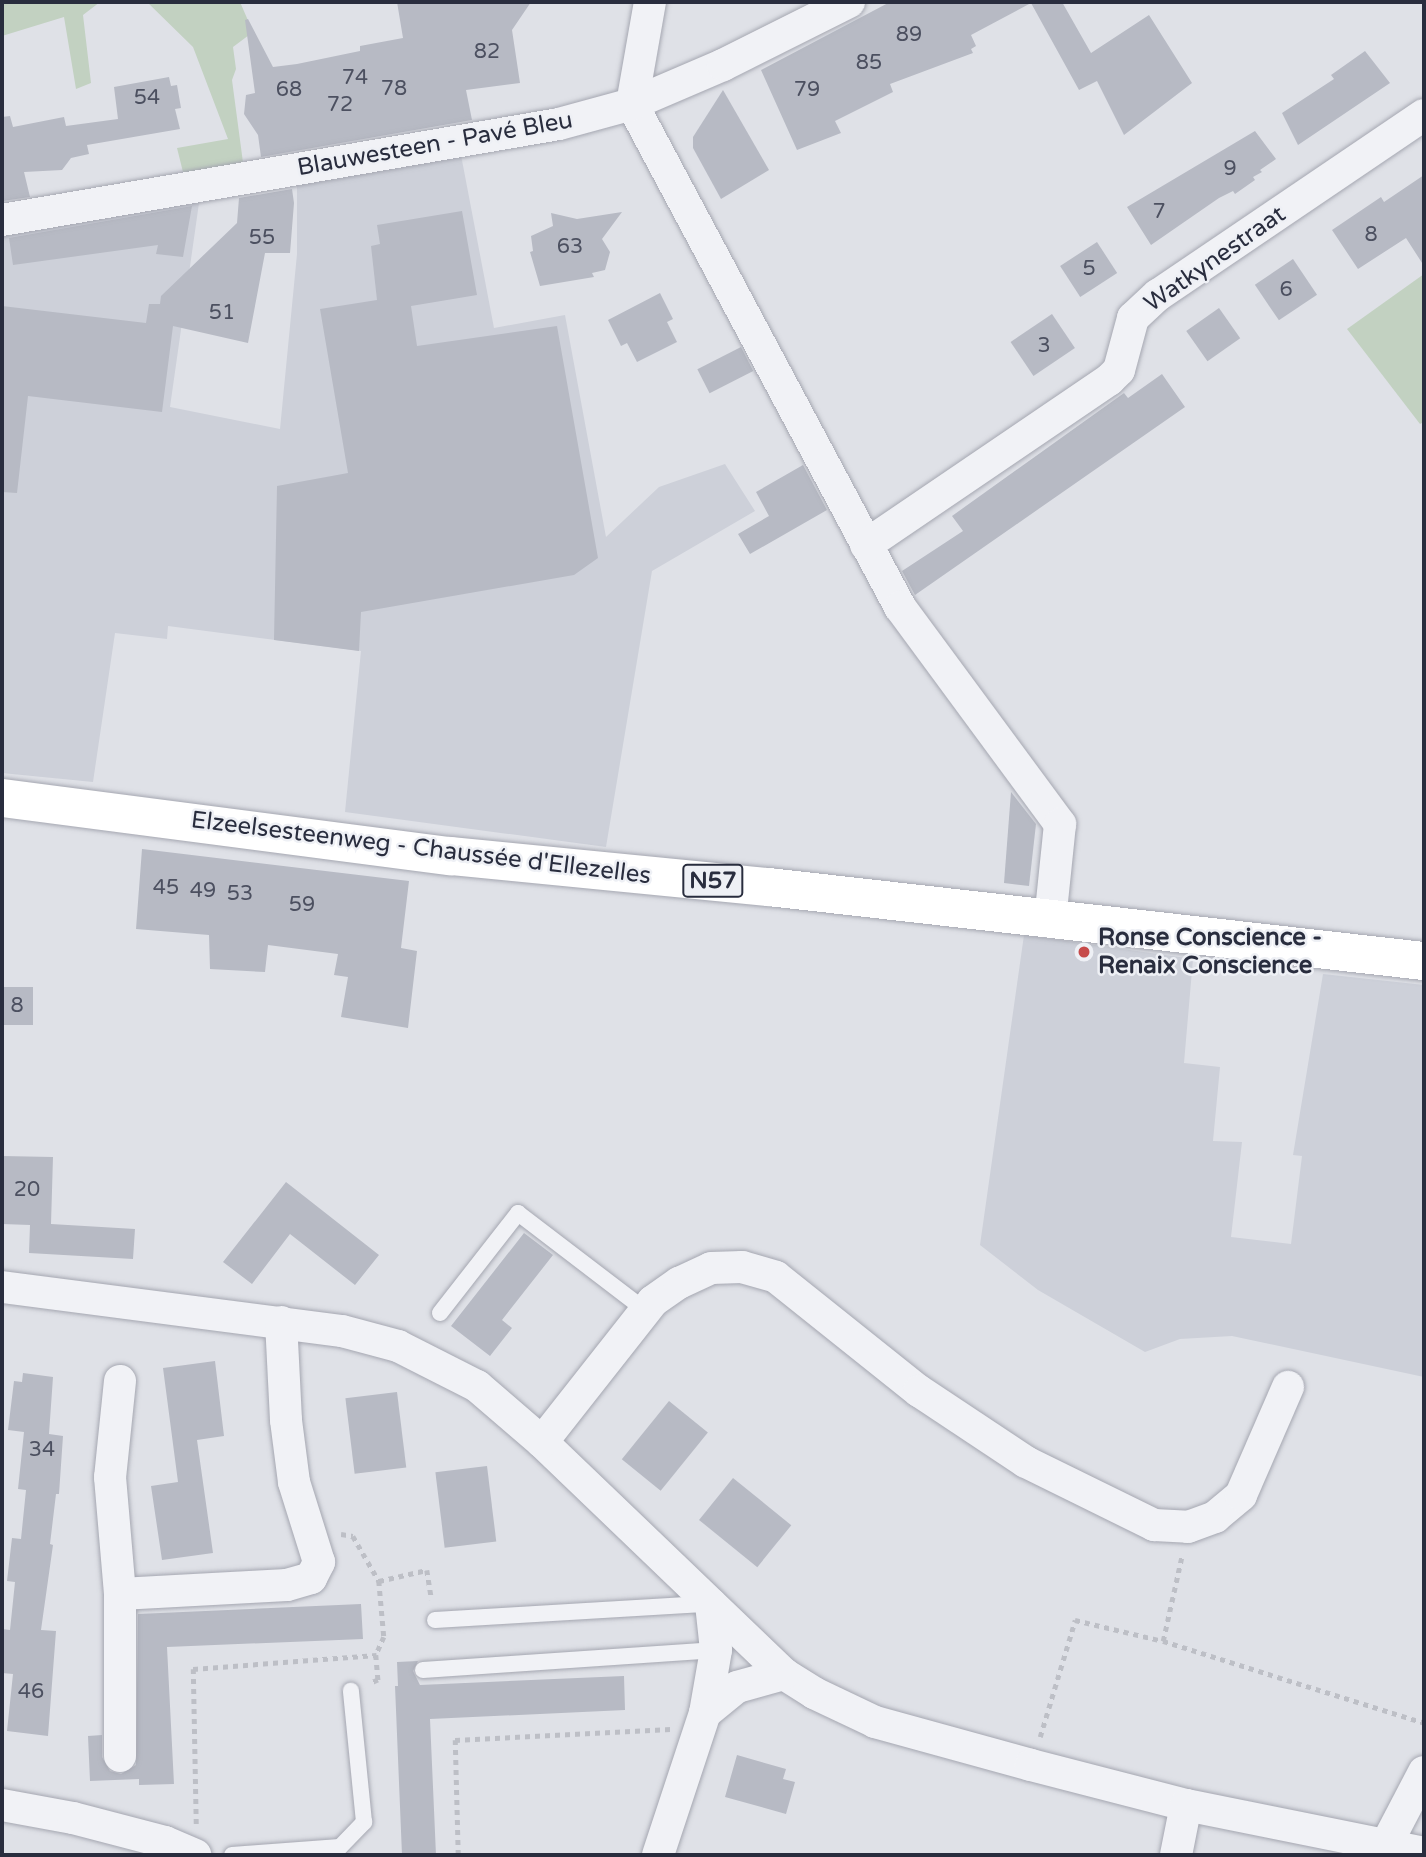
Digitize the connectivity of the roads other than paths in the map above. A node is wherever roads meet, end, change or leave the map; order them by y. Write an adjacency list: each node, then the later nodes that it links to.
1 (650, 2): 3 (street)
2 (849, 2): 3 (street, Blauwesteen - Pavé Bleu)
3 (632, 104): 5 (street, Blauwesteen - Pavé Bleu); 6 (street)
4 (1424, 116): 6 (street, Watkynestraat)
5 (2, 220)
6 (866, 545): 8 (street)
7 (2, 798): 8 (main road, Elzeelsesteenweg - Chaussée d'Ellezelles / N57)
8 (1050, 921): 9 (main road, Elzeelsesteenweg - Chaussée d'Ellezelles / N57)
9 (1424, 961)
10 (2, 1287): 13 (street)
11 (645, 1310): 12 (lane); 15 (street); 16 (street)
12 (440, 1313)
13 (281, 1322): 16 (street); 17 (street)
14 (120, 1381): 17 (street)
15 (1288, 1387)
16 (542, 1442): 18 (street)
17 (120, 1594): 25 (street)
18 (711, 1604): 19 (lane); 20 (street); 22 (street)
19 (435, 1620)
20 (716, 1650): 21 (lane); 24 (street)
21 (423, 1670)
22 (784, 1674): 24 (street); 28 (street)
23 (351, 1691): 32 (lane)
24 (702, 1720): 33 (street)
25 (120, 1756)
26 (1424, 1772): 29 (street)
27 (2, 1805): 31 (street)
28 (1186, 1805): 29 (street); 34 (street)
29 (1387, 1843): 30 (street)
30 (1424, 1853)
31 (191, 1854)
32 (232, 1855)
33 (658, 1855)
34 (1176, 1855)

